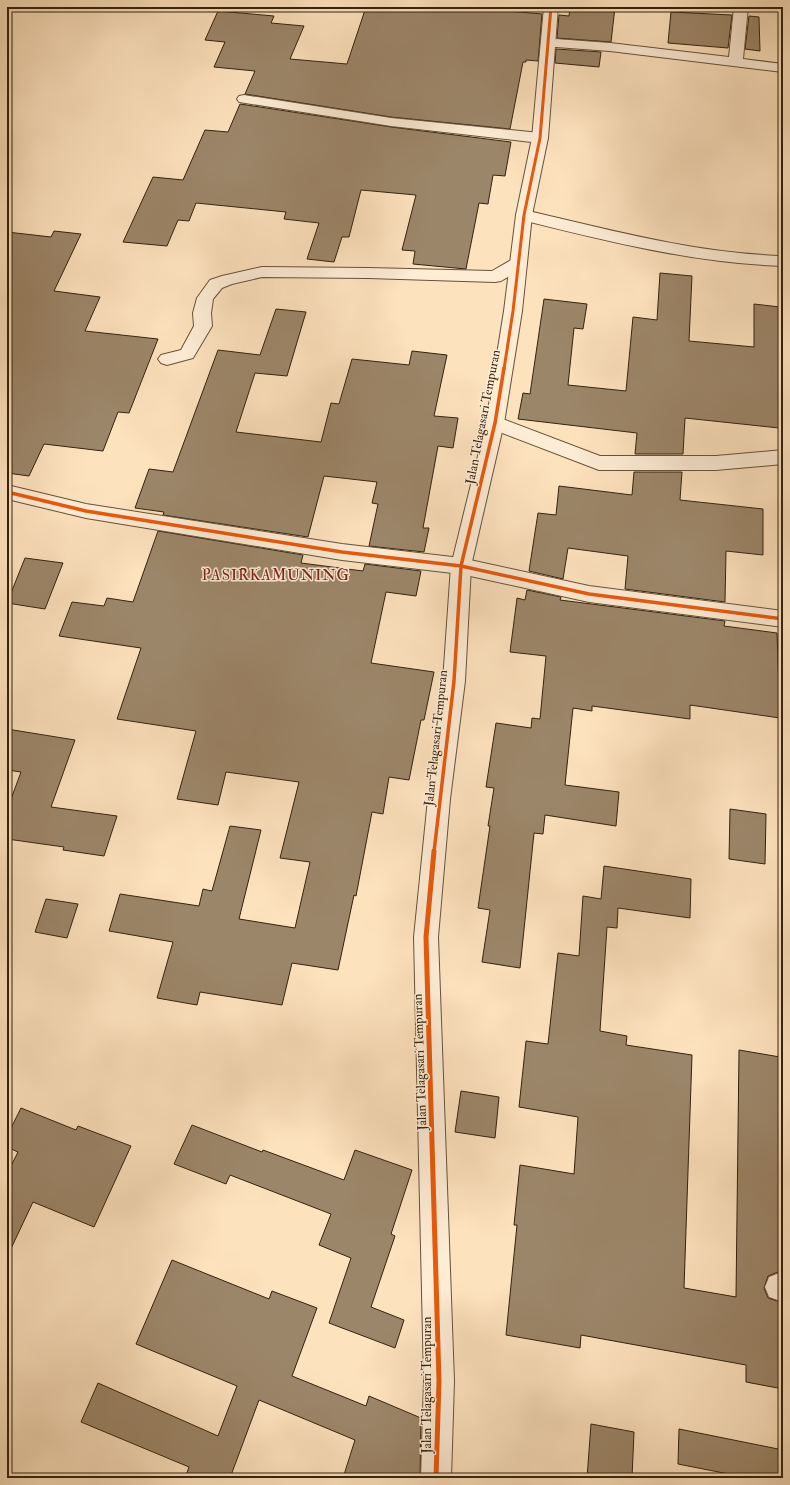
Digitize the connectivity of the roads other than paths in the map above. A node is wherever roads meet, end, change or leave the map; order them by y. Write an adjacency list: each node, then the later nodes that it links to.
1 (551, 7): 7 (street, Jalan Telagasari Tempuran)
2 (741, 7): 4 (street)
3 (556, 43): 4 (street)
4 (735, 63): 5 (street)
5 (783, 68)
6 (244, 99): 7 (street)
7 (540, 138): 8 (street, Jalan Telagasari Tempuran)
8 (524, 215): 9 (street); 10 (street, Jalan Telagasari Tempuran)
9 (783, 260)
10 (519, 263): 11 (street); 12 (street, Jalan Telagasari Tempuran)
11 (167, 359)
12 (494, 423): 13 (street); 15 (street, Jalan Telagasari Tempuran)
13 (783, 457)
14 (7, 492): 15 (street)
15 (461, 566): 16 (street); 17 (street, Jalan Telagasari Tempuran)
16 (783, 619)
17 (436, 1478)

